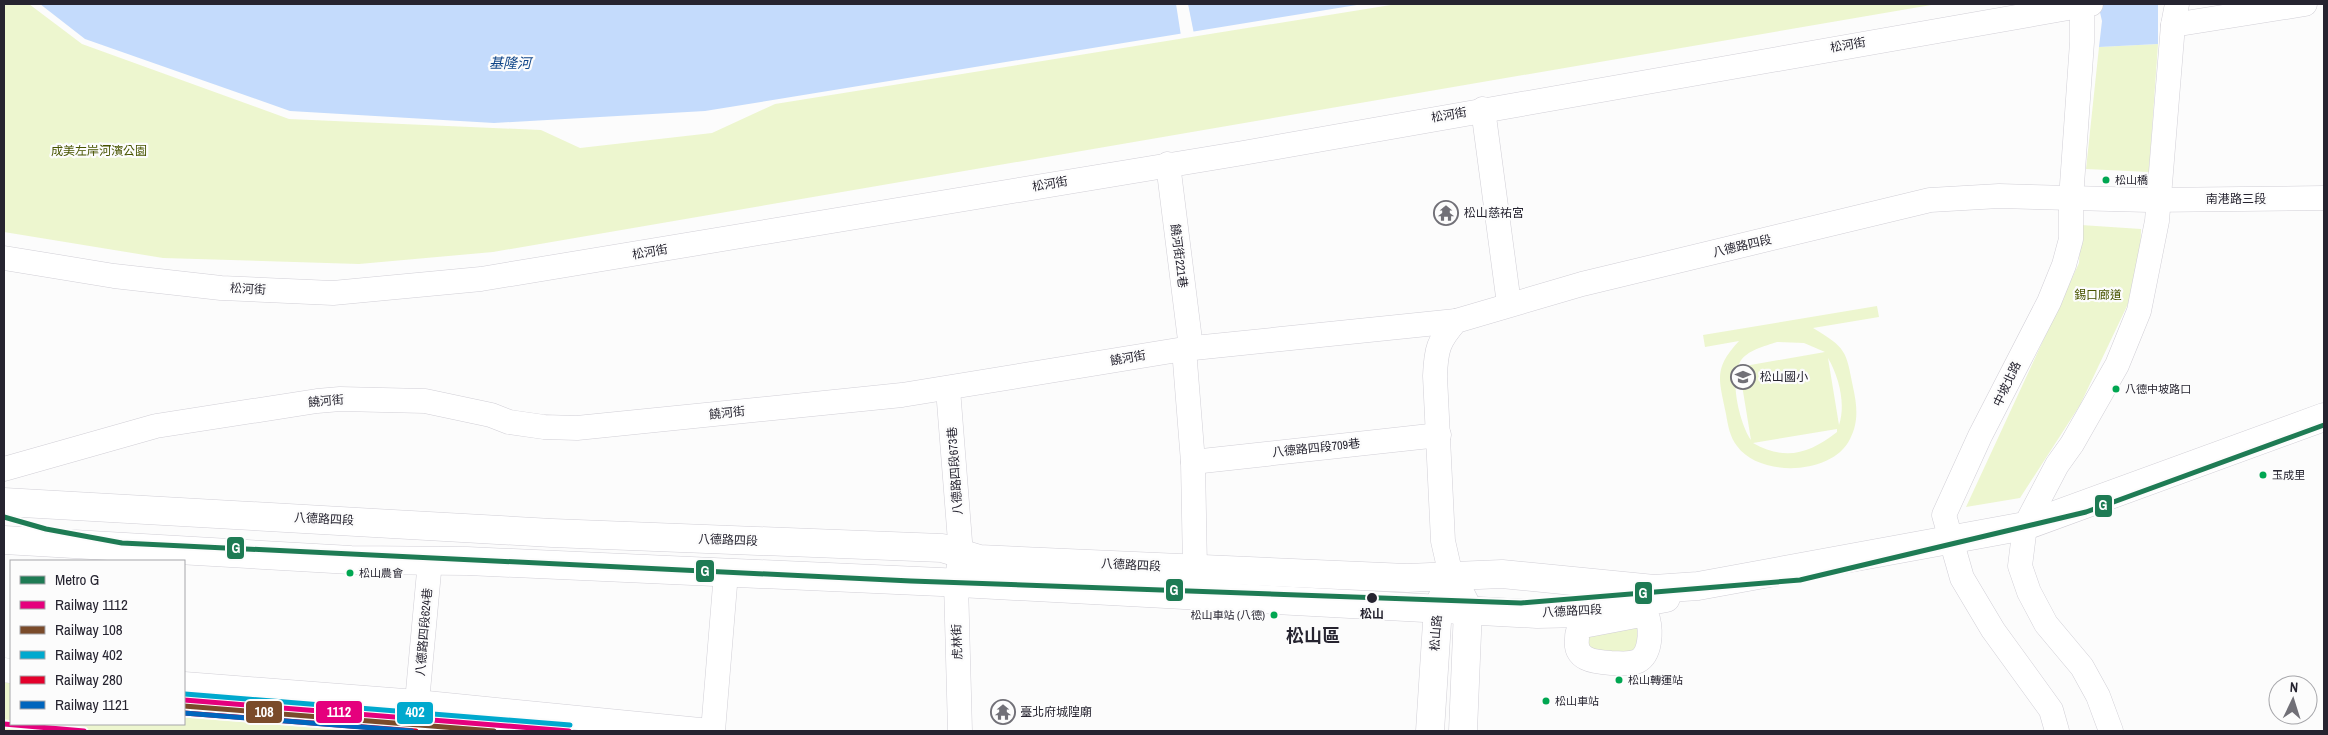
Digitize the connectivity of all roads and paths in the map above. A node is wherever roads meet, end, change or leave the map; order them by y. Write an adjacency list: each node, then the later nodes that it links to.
1 (2305, 4): 3 (street)
2 (2086, 5): 4 (street, 松河街); 7 (street, 中坡北路)
3 (2175, 14): 8 (street)
4 (1483, 109): 5 (street, 松河街); 10 (street)
5 (1168, 164): 9 (street, 松河街); 12 (street, 饒河街221巷)
6 (2324, 198): 8 (street, 南港路三段)
7 (2078, 199): 8 (street); 10 (street, 八德路四段); 21 (street, 中坡北路)
8 (2153, 200): 19 (street)
9 (4, 258)
10 (1509, 304): 11 (street, 八德路四段)
11 (1456, 321): 12 (street, 饒河街); 15 (street)
12 (1187, 348): 13 (street, 饒河街); 16 (street)
13 (948, 389): 17 (street, 饒河街); 22 (street, 八德路四段673巷)
14 (2324, 417): 19 (main road, 八德路四段)
15 (1439, 435): 16 (street, 八德路四段709巷); 26 (street)
16 (1193, 462): 24 (street)
17 (4, 470)
18 (4, 502): 22 (main road, 八德路四段)
19 (2025, 526): 21 (main road, 八德路四段); 38 (street)
20 (4, 540): 23 (main road, 八德路四段)
21 (1951, 540): 28 (main road, 八德路四段); 37 (street, 中坡北路)
22 (961, 554): 24 (main road, 八德路四段); 27 (street, 虎林街)
23 (430, 561): 25 (main road, 八德路四段); 32 (street, 八德路四段624巷)
24 (1195, 568): 26 (main road, 八德路四段)
25 (726, 573): 27 (main road, 八德路四段); 33 (street)
26 (1451, 576): 28 (main road, 八德路四段); 29 (main road, 松山路); 30 (main road)
27 (956, 583): 29 (main road, 八德路四段); 34 (street, 虎林街)
28 (1698, 586): 30 (main road, 八德路四段)
29 (1438, 607): 30 (main road, 八德路四段); 35 (main road, 松山路)
30 (1468, 609): 36 (main road)
31 (185, 684): 32 (street)
32 (417, 702): 33 (street)
33 (711, 731)
34 (960, 731)
35 (1430, 731)
36 (1463, 731)
37 (2057, 731)
38 (2111, 731)

